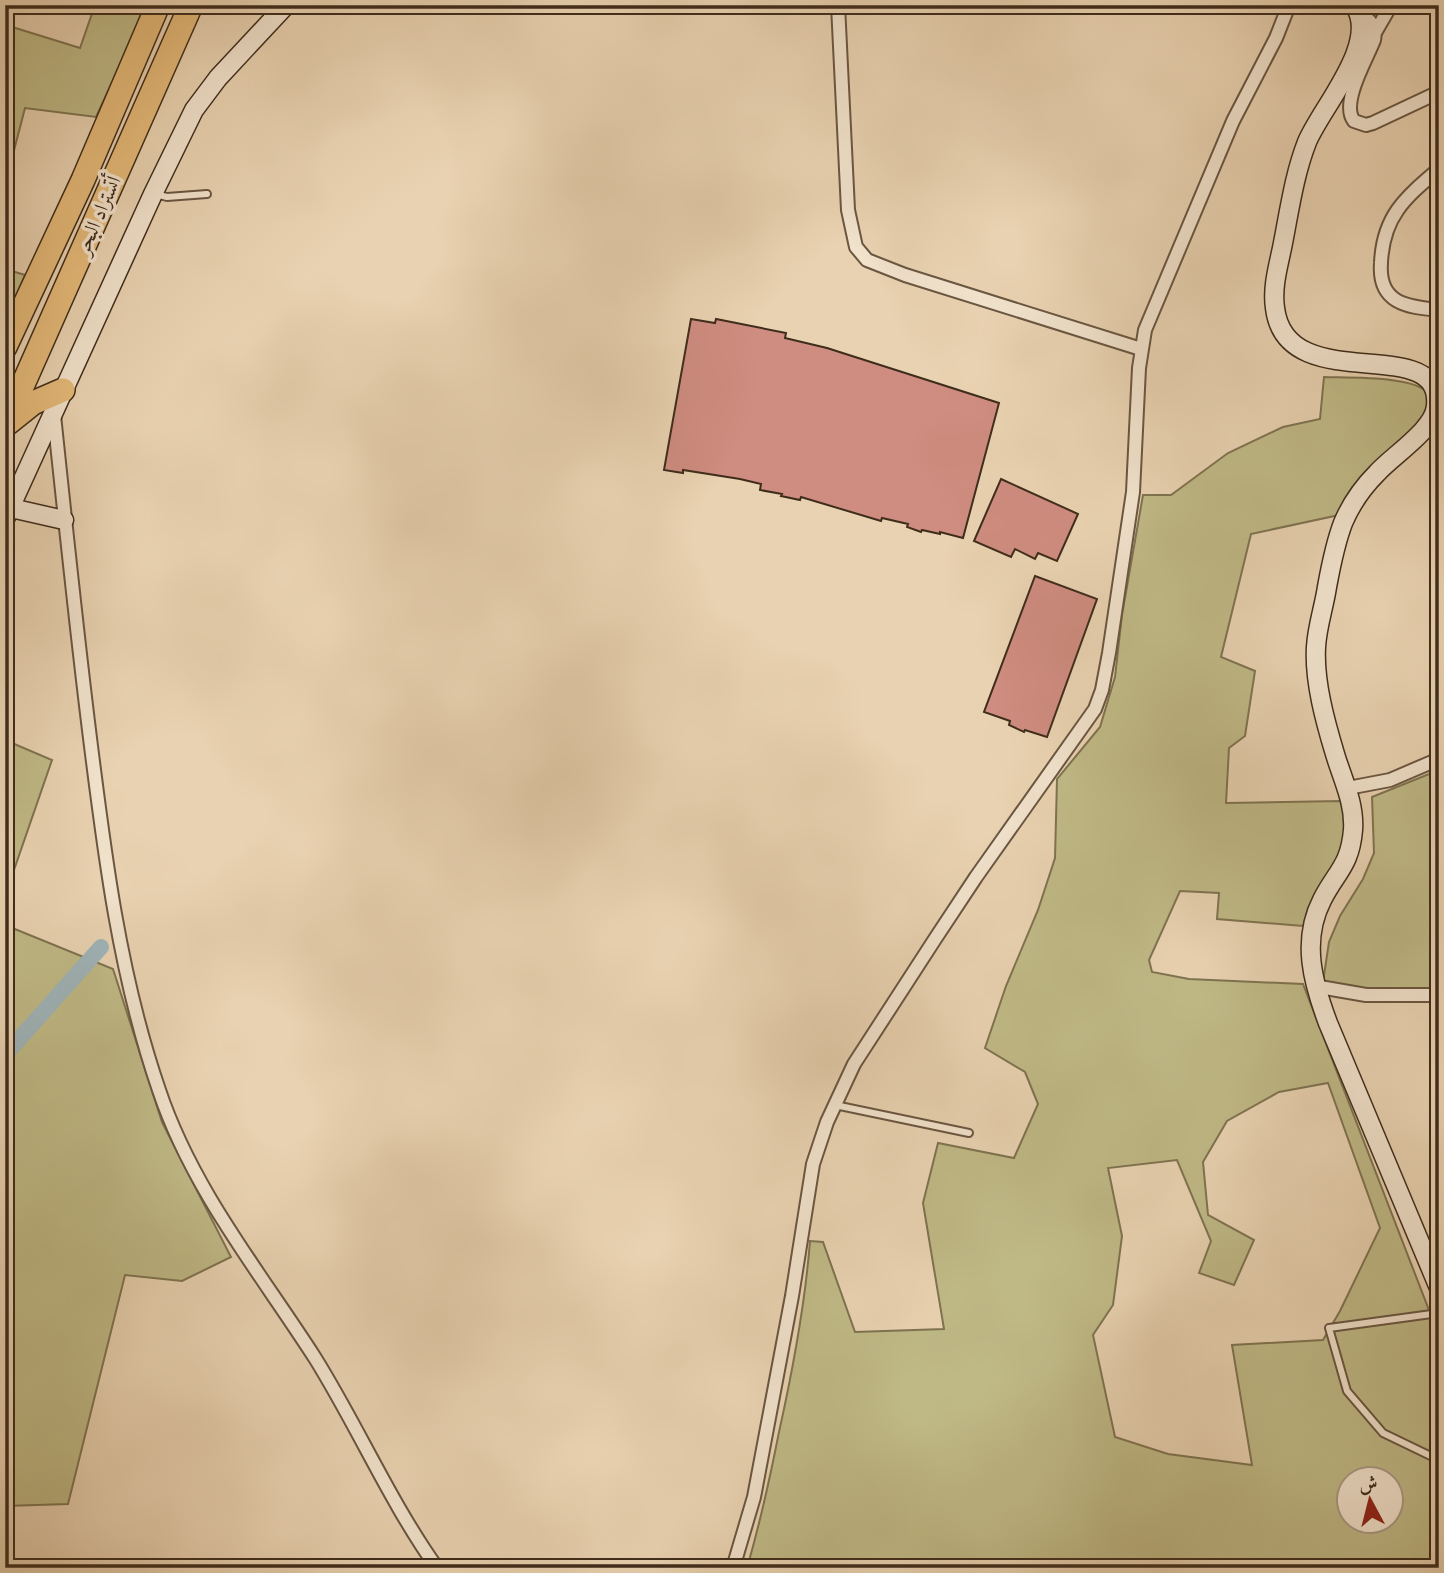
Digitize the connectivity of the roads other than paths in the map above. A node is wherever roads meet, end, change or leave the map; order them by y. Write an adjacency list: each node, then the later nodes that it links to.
1 (158, 5): 14 (highway, أتستراد البحر)
2 (191, 5): 18 (highway, أتستراد البحر)
3 (286, 5): 11 (main road)
4 (838, 5): 15 (street)
5 (1289, 5): 15 (street)
6 (1391, 5): 8 (street)
7 (1356, 8): 8 (street); 22 (main road)
8 (1376, 31): 9 (street)
9 (1439, 92)
10 (1439, 169): 13 (street)
11 (153, 194): 12 (lane); 16 (main road)
12 (207, 194)
13 (1439, 310)
14 (5, 347)
15 (1141, 349): 25 (street)
16 (63, 390): 17 (main road); 18 (highway)
17 (54, 413): 19 (main road); 20 (street)
18 (5, 425)
19 (8, 514): 20 (main road)
20 (64, 520): 30 (street)
21 (1439, 759): 22 (street)
22 (1348, 788): 23 (main road)
23 (1314, 986): 24 (street); 27 (main road)
24 (1439, 995)
25 (835, 1105): 26 (lane); 31 (street)
26 (969, 1133)
27 (1439, 1288)
28 (1439, 1313): 29 (lane)
29 (1439, 1461)
30 (437, 1568)
31 (733, 1568)

